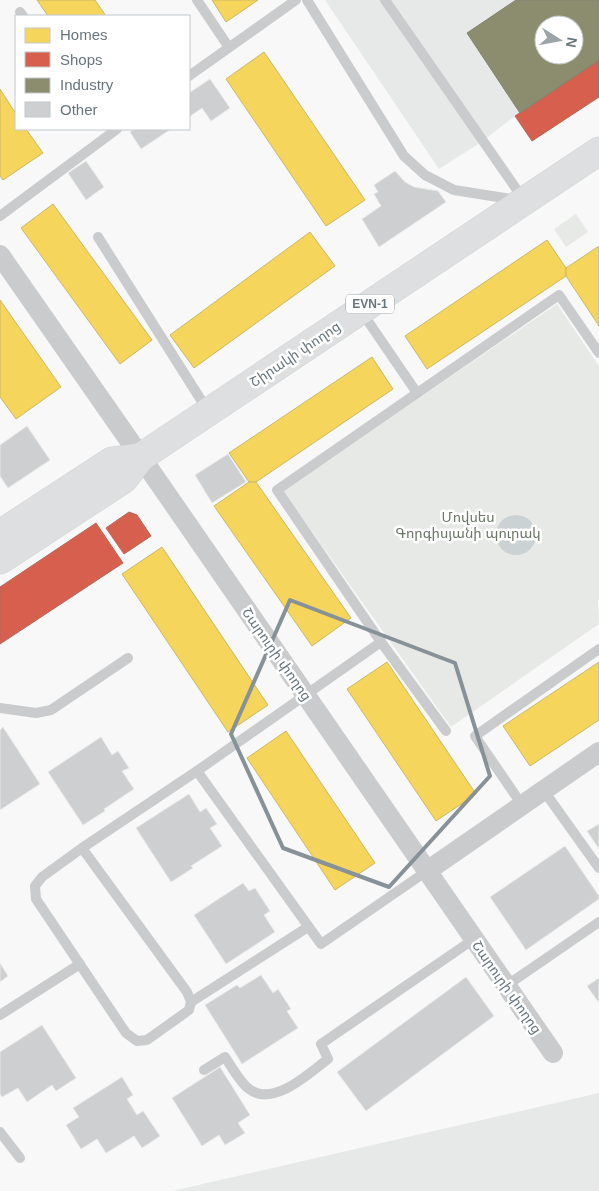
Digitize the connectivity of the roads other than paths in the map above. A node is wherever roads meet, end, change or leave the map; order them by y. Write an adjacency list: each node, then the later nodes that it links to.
1 (197, 0): 5 (lane)
2 (296, 0): 5 (lane)
3 (307, 0): 9 (lane)
4 (385, 0): 9 (lane)
5 (228, 46): 6 (lane)
6 (190, 75)
7 (103, 133): 10 (lane)
8 (596, 159): 9 (highway, Շիրակի փողոց / EVN-1)
9 (524, 200): 13 (highway, Շիրակի փողոց / EVN-1)
10 (0, 216)
11 (98, 237): 16 (lane)
12 (0, 255): 17 (street, Շարուրի փողոց)
13 (360, 310): 15 (lane); 16 (highway, Շիրակի փողոց / EVN-1)
14 (599, 353): 15 (lane)
15 (417, 393): 20 (lane)
16 (209, 412): 17 (highway, Շիրակի փողոց / EVN-1)
17 (142, 457): 18 (highway, Շիրակի փողոց / EVN-1); 19 (highway, Շիրակի փողոց / EVN-1); 23 (street, Շարուրի փողոց)
18 (0, 534)
19 (0, 560)
20 (381, 642): 23 (lane); 25 (lane)
21 (599, 650): 29 (lane)
22 (128, 658): 24 (lane)
23 (306, 695): 27 (lane); 32 (street, Շարուրի փողոց)
24 (0, 708)
25 (446, 731)
26 (599, 752): 28 (street)
27 (198, 771): 30 (lane); 34 (lane)
28 (544, 791): 29 (street); 31 (lane)
29 (522, 805): 32 (street)
30 (82, 848): 36 (lane); 38 (lane)
31 (599, 868)
32 (427, 872): 34 (lane); 35 (street, Շարուրի փողոց)
33 (599, 922): 37 (lane)
34 (308, 927): 38 (lane)
35 (474, 939): 37 (street, Շարուրի փողոց); 41 (lane)
36 (80, 964): 38 (lane); 39 (lane)
37 (506, 986): 40 (street, Շարուրի փողոց)
38 (191, 1002)
39 (0, 1015)
40 (553, 1054)
41 (204, 1070)
42 (0, 1132): 43 (lane)
43 (20, 1158)

